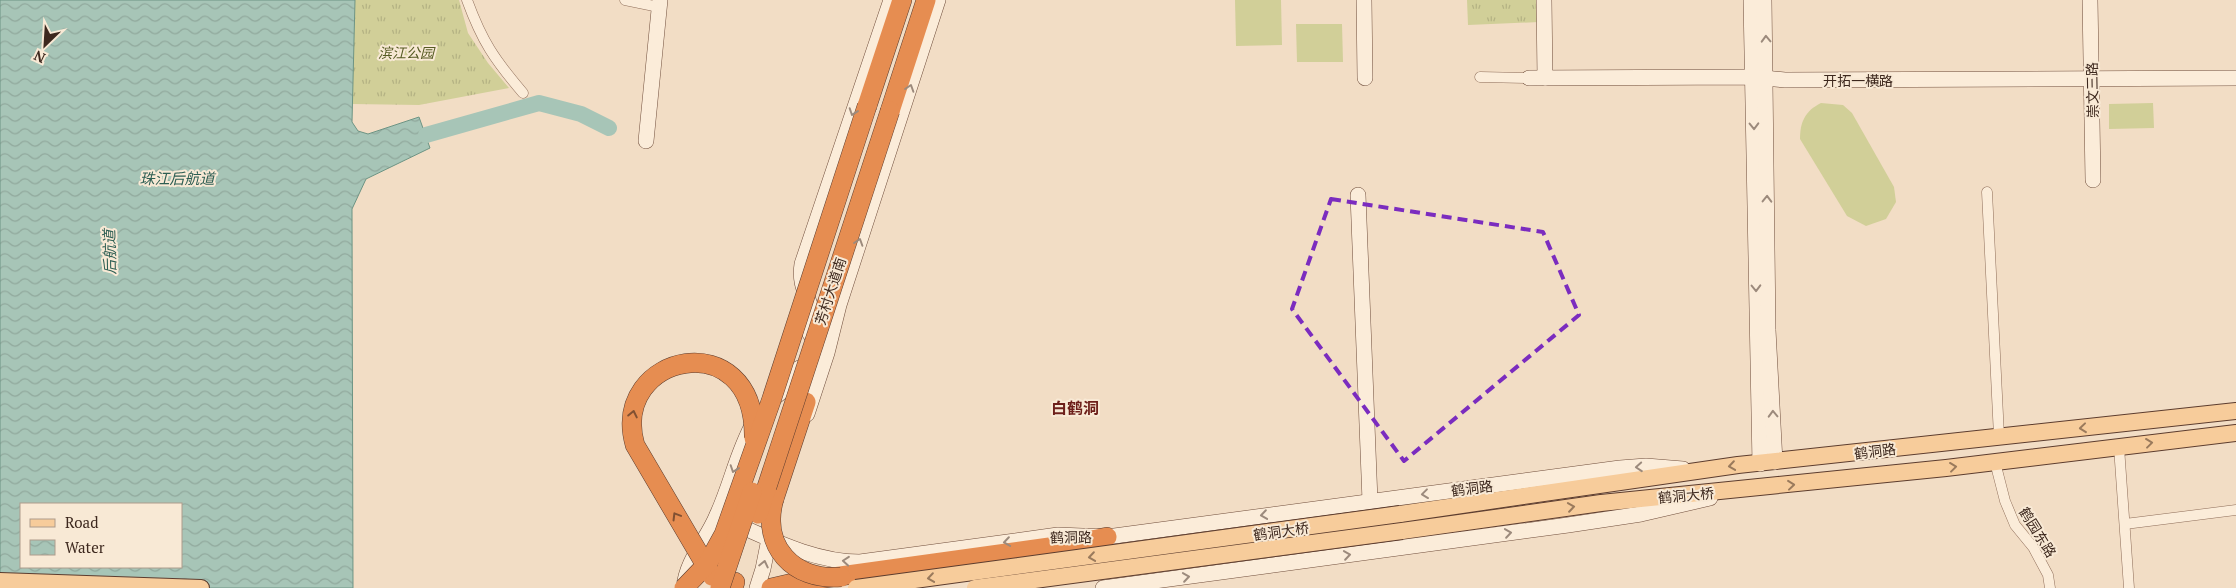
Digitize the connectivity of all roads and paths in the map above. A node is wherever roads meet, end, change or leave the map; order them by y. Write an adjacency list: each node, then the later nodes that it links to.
1 (467, 0): 21 (street)
2 (625, 0): 13 (street)
3 (891, 0): 28 (street, 芳村大道南, one-way to 28)
4 (902, 0): 22 (highway)
5 (913, 0): 22 (highway, 芳村大道南)
6 (926, 0): 22 (highway, 芳村大道南)
7 (938, 0): 27 (street, 芳村大道南, one-way to 7)
8 (1364, 0): 16 (street)
9 (1544, 0): 18 (street)
10 (1751, 0): 15 (street)
11 (1764, 0): 15 (street, one-way to 11)
12 (2090, 0): 20 (street, 崇文三路)
13 (660, 4): 23 (street)
14 (1480, 77): 17 (street, 开拓一横路)
15 (1760, 77): 18 (street, 开拓一横路); 20 (street, 开拓一横路); 35 (street)
16 (1365, 78)
17 (1529, 78): 18 (street, 开拓一横路)
18 (1545, 78)
19 (2236, 78): 20 (street, 开拓一横路)
20 (2093, 79): 24 (street, 崇文三路)
21 (522, 93)
22 (878, 108): 27 (highway, 芳村大道南, bridge); 33 (highway, bridge); 48 (highway, 芳村大道南, bridge)
23 (646, 141)
24 (2093, 180)
25 (1987, 192): 31 (street)
26 (1358, 195): 38 (street)
27 (835, 298): 28 (street); 44 (street, 芳村大道南); 45 (highway, bridge); 48 (highway, 芳村大道南, bridge)
28 (812, 305): 40 (street, 芳村大道南, one-way to 40)
29 (2236, 411): 31 (main road, 鹤洞路, one-way to 31)
30 (2236, 433): 32 (main road, 鹤洞路, one-way to 30)
31 (1999, 436): 35 (main road, 鹤洞路)
32 (2119, 447): 34 (main road, 鹤洞路); 41 (street)
33 (754, 451): 48 (highway, one-way to 33, bridge); 51 (highway, bridge)
34 (1995, 462): 37 (main road, 鹤洞路, one-way to 34); 57 (street, 鹤园东路)
35 (1767, 463): 36 (main road, 鹤洞路, one-way to 36)
36 (1705, 470): 38 (street, 鹤洞路, one-way to 38); 54 (main road, 鹤洞大桥, one-way to 54, bridge)
37 (1743, 490): 47 (street, 鹤洞路, one-way to 37); 55 (main road, 鹤洞大桥, one-way to 37, bridge)
38 (1370, 501): 42 (street, 鹤洞路, one-way to 42)
39 (2236, 510): 41 (street)
40 (717, 516): 44 (street, 鹤洞路); 51 (street, 芳村大道南)
41 (2124, 524): 58 (street)
42 (1138, 533): 43 (street, 鹤洞路); 47 (street)
43 (1107, 537): 44 (street, 鹤洞路, one-way to 44); 45 (highway)
44 (769, 539): 52 (street, 芳村大道南, one-way to 44)
45 (841, 577): 53 (highway, bridge)
46 (0, 581): 50 (main road)
47 (1149, 582): 49 (street, 鹤洞路)
48 (728, 587)
49 (1120, 587): 56 (street, 鹤洞路)
50 (201, 588)
51 (684, 588)
52 (757, 588)
53 (771, 588)
54 (856, 588)
55 (975, 588)
56 (1103, 588)
57 (2050, 588)
58 (2129, 588)

